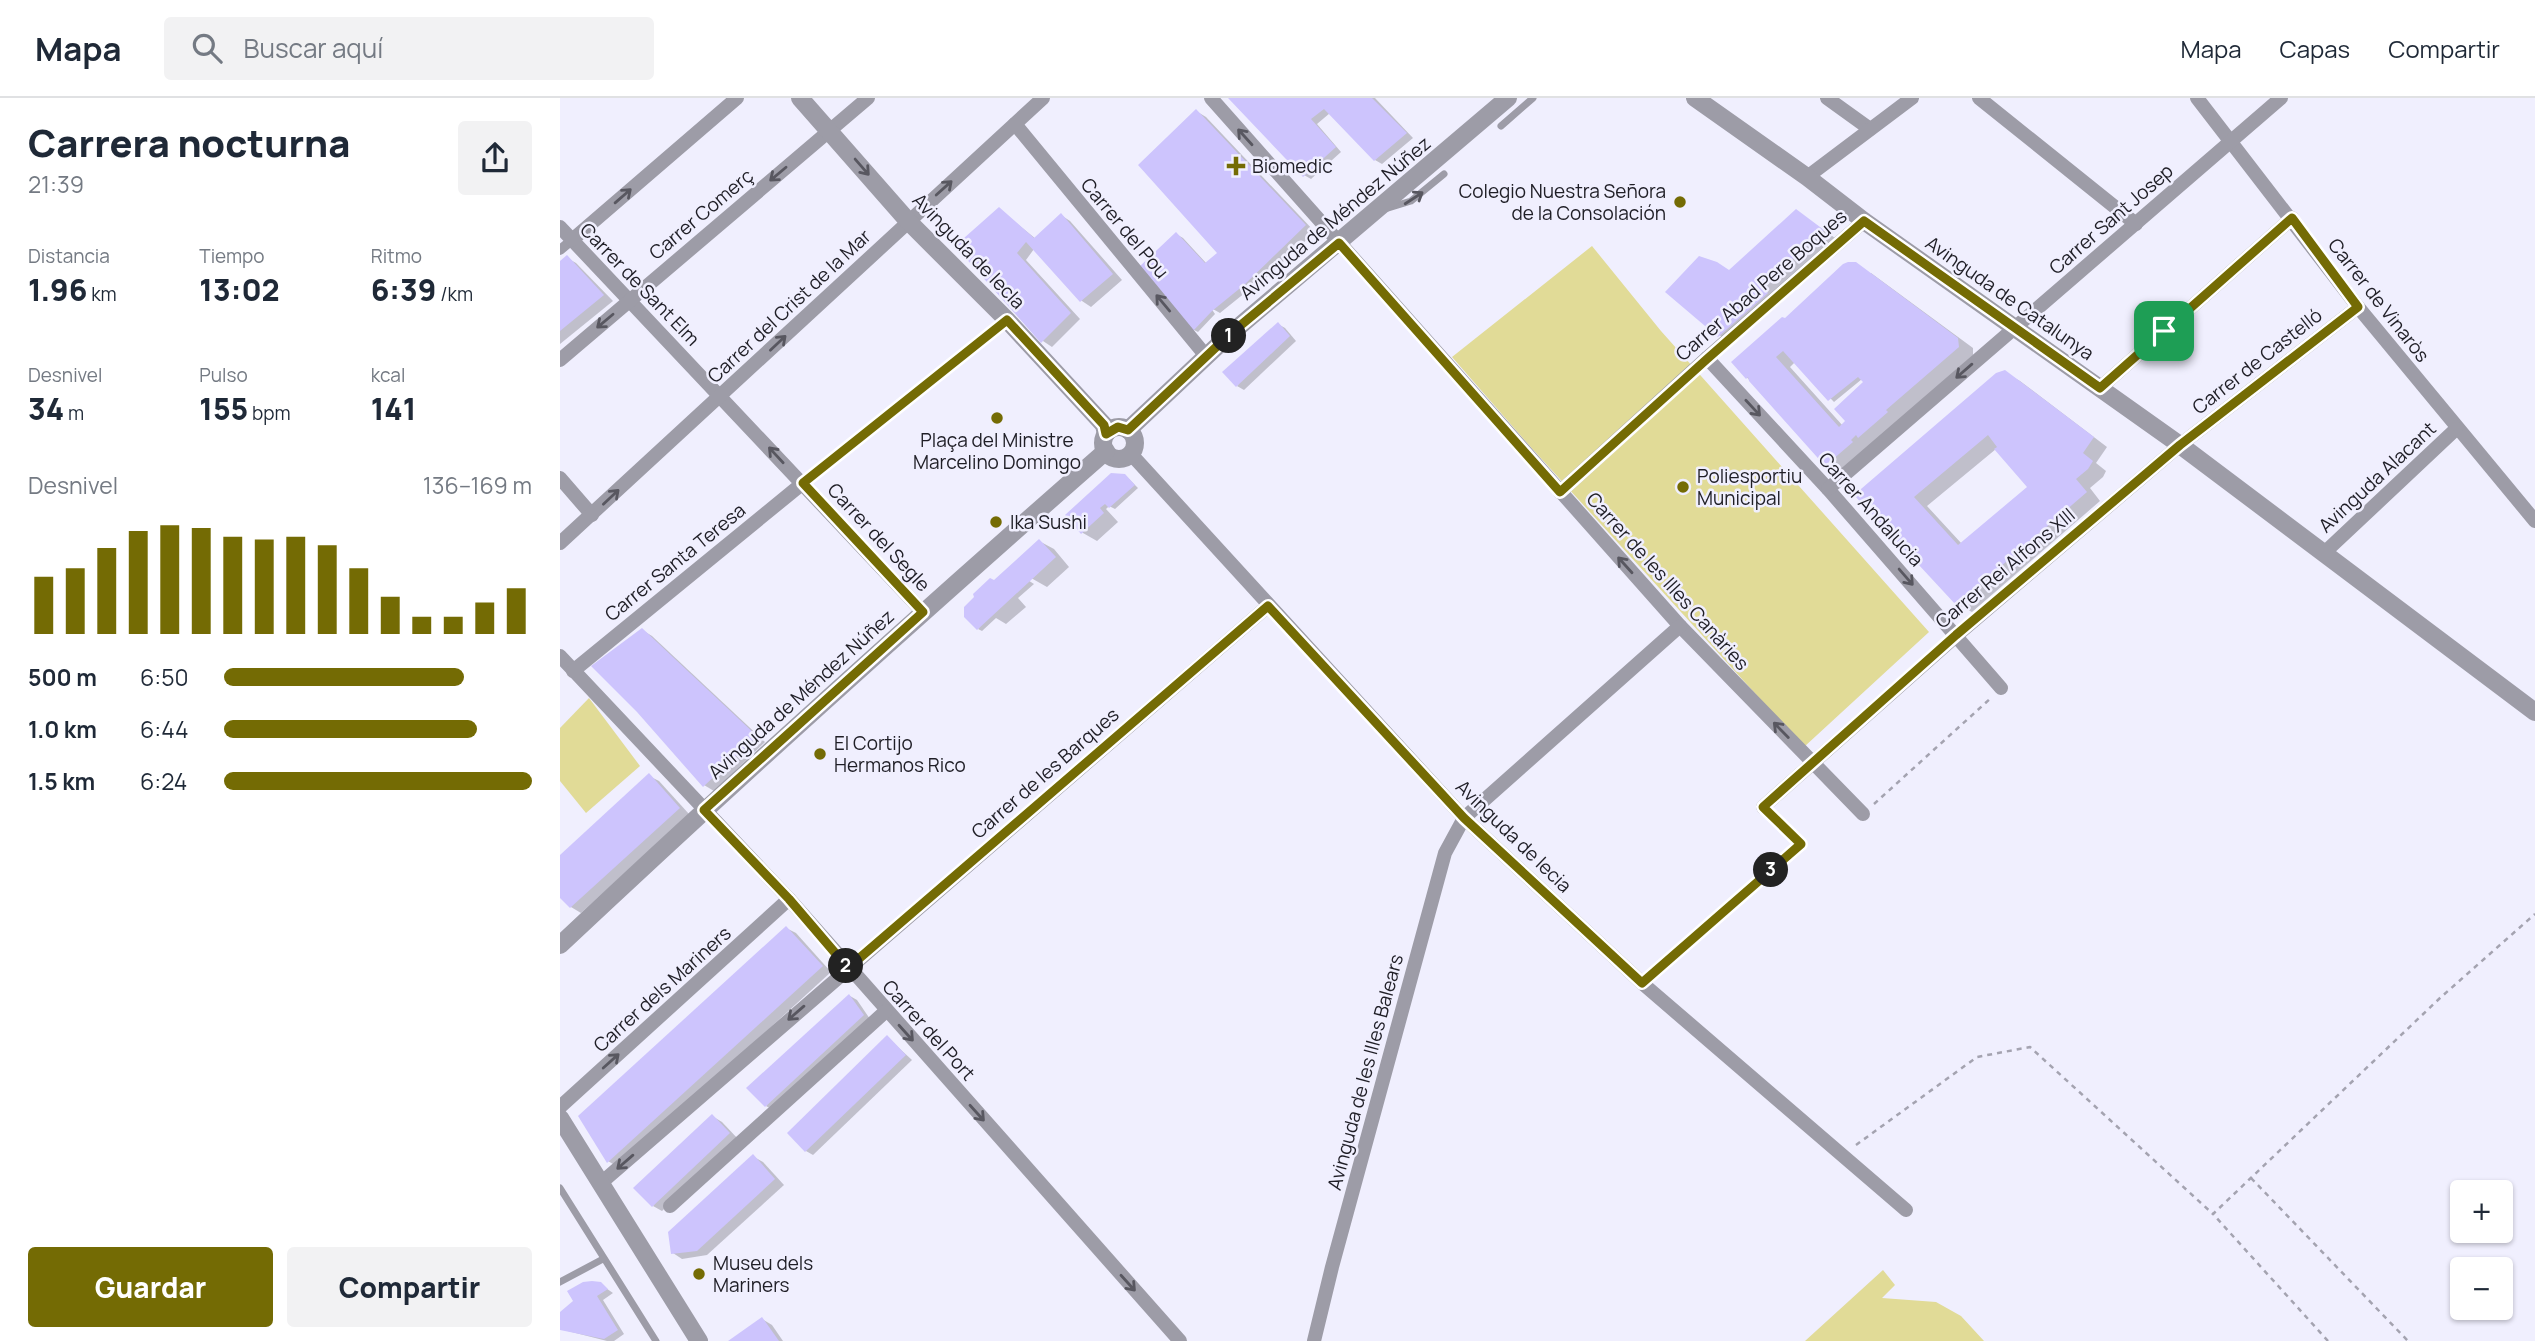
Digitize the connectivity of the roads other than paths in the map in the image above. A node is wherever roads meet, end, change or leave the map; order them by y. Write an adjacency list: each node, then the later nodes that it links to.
1 (737, 98): 28 (street, one-way to 1)
2 (800, 98): 17 (street, Avinguda de lecla)
3 (868, 98): 17 (street, Carrer Comerç)
4 (1043, 98): 14 (street, Carrer del Crist de la Mar)
5 (1211, 98): 27 (street, Carrer de les Illes Canàries, one-way to 5)
6 (1508, 98): 21 (street, Avinguda de Méndez Núñez)
7 (1533, 98): 15 (lane)
8 (1695, 98): 20 (street, Avinguda de Catalunya)
9 (1827, 98): 16 (street)
10 (1912, 98): 16 (street)
11 (1979, 98): 25 (street)
12 (2197, 98): 18 (street, Carrer de Vinaròs)
13 (2281, 98): 18 (street, Carrer Sant Josep)
14 (1014, 124): 23 (street, Carrer del Crist de la Mar, one-way to 14); 33 (street, Carrer del Pou, one-way to 14)
15 (1501, 126)
16 (1870, 129): 20 (street)
17 (830, 130): 23 (street, Avinguda de lecla, one-way to 23); 29 (street, Carrer Comerç, one-way to 29)
18 (2231, 142): 22 (street, Carrer de Vinaròs); 25 (street, Carrer Sant Josep)
19 (1444, 174): 21 (lane, one-way to 19)
20 (1807, 177): 24 (street, Avinguda de Catalunya)
21 (1377, 210): 27 (street, Avinguda de Méndez Núñez)
22 (2292, 218): 30 (street, Carrer de Vinaròs); 36 (street)
23 (908, 221): 31 (street, Avinguda de lecla); 37 (street, Carrer del Crist de la Mar, one-way to 23)
24 (1864, 221): 32 (street, Avinguda de Catalunya); 34 (street, Carrer Abad Pere Boques)
25 (2136, 223): 32 (street, Carrer Sant Josep)
26 (560, 227): 28 (street, Carrer de Sant Elm)
27 (1339, 243): 33 (street, Avinguda de Méndez Núñez); 46 (street, Carrer de les Illes Canàries)
28 (566, 245): 29 (street, Carrer de Sant Elm)
29 (629, 302): 35 (street, Carrer Comerç, one-way to 35); 37 (street, Carrer de Sant Elm)
30 (2358, 307): 38 (street, Carrer de Vinaròs); 41 (street, Carrer de Castelló)
31 (1007, 320): 40 (street, Avinguda de lecla); 44 (street)
32 (2015, 326): 36 (street, Avinguda de Catalunya); 45 (street, Carrer Sant Josep, one-way to 45)
33 (1206, 356): 39 (street, Avinguda de Méndez Núñez)
34 (1707, 359): 45 (street, Carrer Andalucia, one-way to 45); 46 (street, Carrer Abad Pere Boques)
35 (560, 360)
36 (2100, 388): 41 (street, Avinguda de Catalunya)
37 (721, 396): 44 (street, Carrer del Segle, one-way to 37); 47 (street, Carrer del Crist de la Mar, one-way to 37)
38 (2456, 429): 48 (street, Carrer de Vinaròs); 50 (street, Avinguda Alacant)
39 (1128, 430): 40 (street); 42 (street)
40 (1106, 443): 42 (street); 52 (street, Avinguda de Méndez Núñez)
41 (2180, 445): 50 (street, Avinguda de Catalunya); 54 (street, Carrer Rei Alfons XIII)
42 (1131, 454): 51 (street, Avinguda de lecia)
43 (560, 478): 47 (street)
44 (803, 483): 52 (street, Carrer del Segle); 56 (street, Carrer Santa Teresa)
45 (1828, 489): 54 (street, Carrer Andalucia, one-way to 54)
46 (1560, 492): 53 (street, Carrer de les Illes Canàries, one-way to 46)
47 (592, 515): 49 (street, Carrer del Crist de la Mar)
48 (2535, 521)
49 (560, 542)
50 (2323, 554): 58 (street, Avinguda de Catalunya)
51 (1268, 606): 63 (street, Avinguda de lecia); 66 (street, Carrer de les Barques)
52 (923, 612): 61 (street, Avinguda de Méndez Núñez)
53 (1680, 626): 59 (street, Carrer de les Illes Canàries, one-way to 53); 63 (street, Avinguda de les Illes Balears)
54 (1956, 635): 57 (street, Carrer Andalucia); 59 (street, Carrer Rei Alfons XIII)
55 (560, 656): 56 (street, Carrer del Port)
56 (573, 671): 61 (street, Carrer del Port)
57 (2001, 688)
58 (2535, 712)
59 (1813, 762): 60 (street, Carrer Rei Alfons XIII); 62 (street, Carrer de les Illes Canàries)
60 (1763, 807)
61 (704, 810): 64 (street, Carrer del Port); 65 (street, Avinguda de Méndez Núñez)
62 (1863, 814)
63 (1464, 818): 73 (street, Avinguda de lecia); 79 (street, Avinguda de les Illes Balears)
64 (789, 899): 66 (street, Carrer del Port); 68 (street, Carrer dels Mariners, one-way to 64)
65 (560, 945)
66 (848, 968): 67 (street, Carrer del Port); 70 (street, Carrer de les Barques, one-way to 70)
67 (886, 1011): 72 (street); 78 (street, Carrer del Port, one-way to 78)
68 (560, 1107)
69 (560, 1118): 70 (street)
70 (601, 1183): 77 (street)
71 (560, 1188): 74 (lane)
72 (670, 1206)
73 (1906, 1210)
74 (603, 1259): 75 (lane); 76 (lane)
75 (560, 1282)
76 (656, 1341)
77 (699, 1341)
78 (1180, 1341)
79 (1314, 1341)

